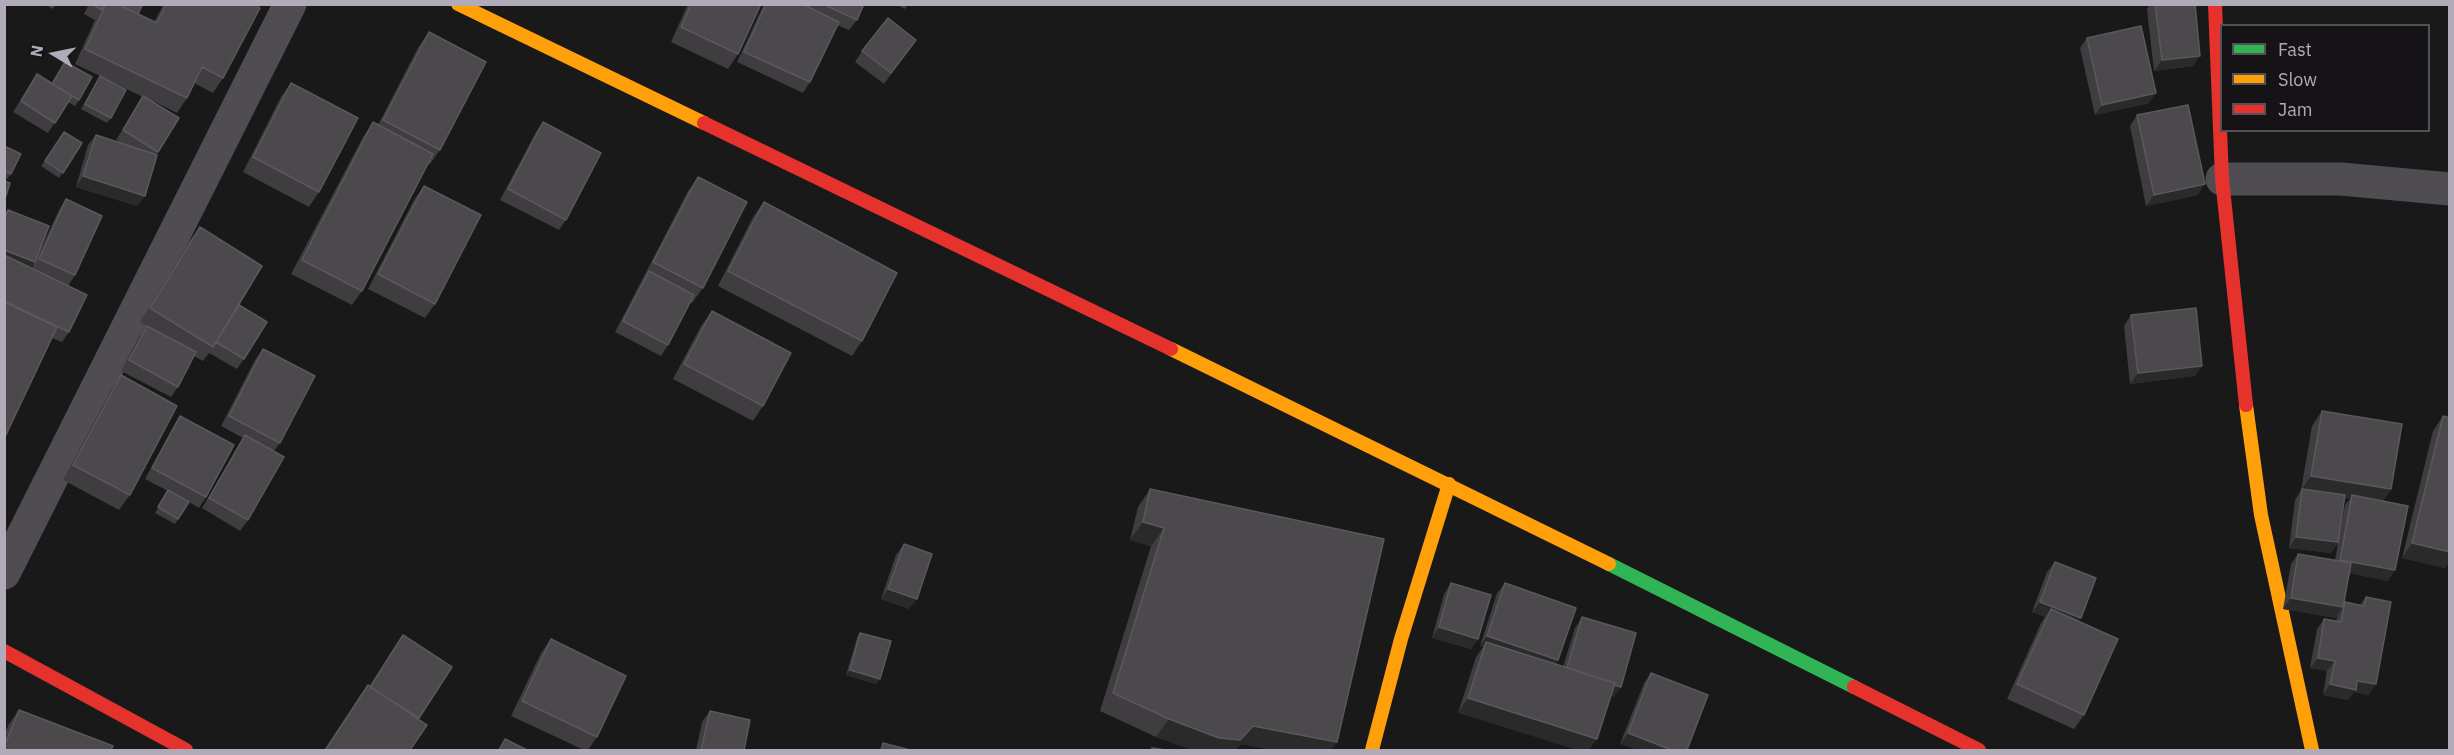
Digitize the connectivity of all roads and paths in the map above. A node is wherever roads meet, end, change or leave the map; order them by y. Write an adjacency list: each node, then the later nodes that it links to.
1 (290, 4): 9 (street)
2 (458, 4): 8 (street)
3 (2215, 4): 4 (street)
4 (2220, 129)
5 (2220, 132): 6 (street)
6 (2222, 179): 7 (street); 14 (street)
7 (2450, 189)
8 (1449, 484): 12 (street); 13 (street)
9 (4, 573)
10 (4, 651): 11 (street)
11 (186, 750)
12 (1372, 750)
13 (1978, 750)
14 (2312, 750)

